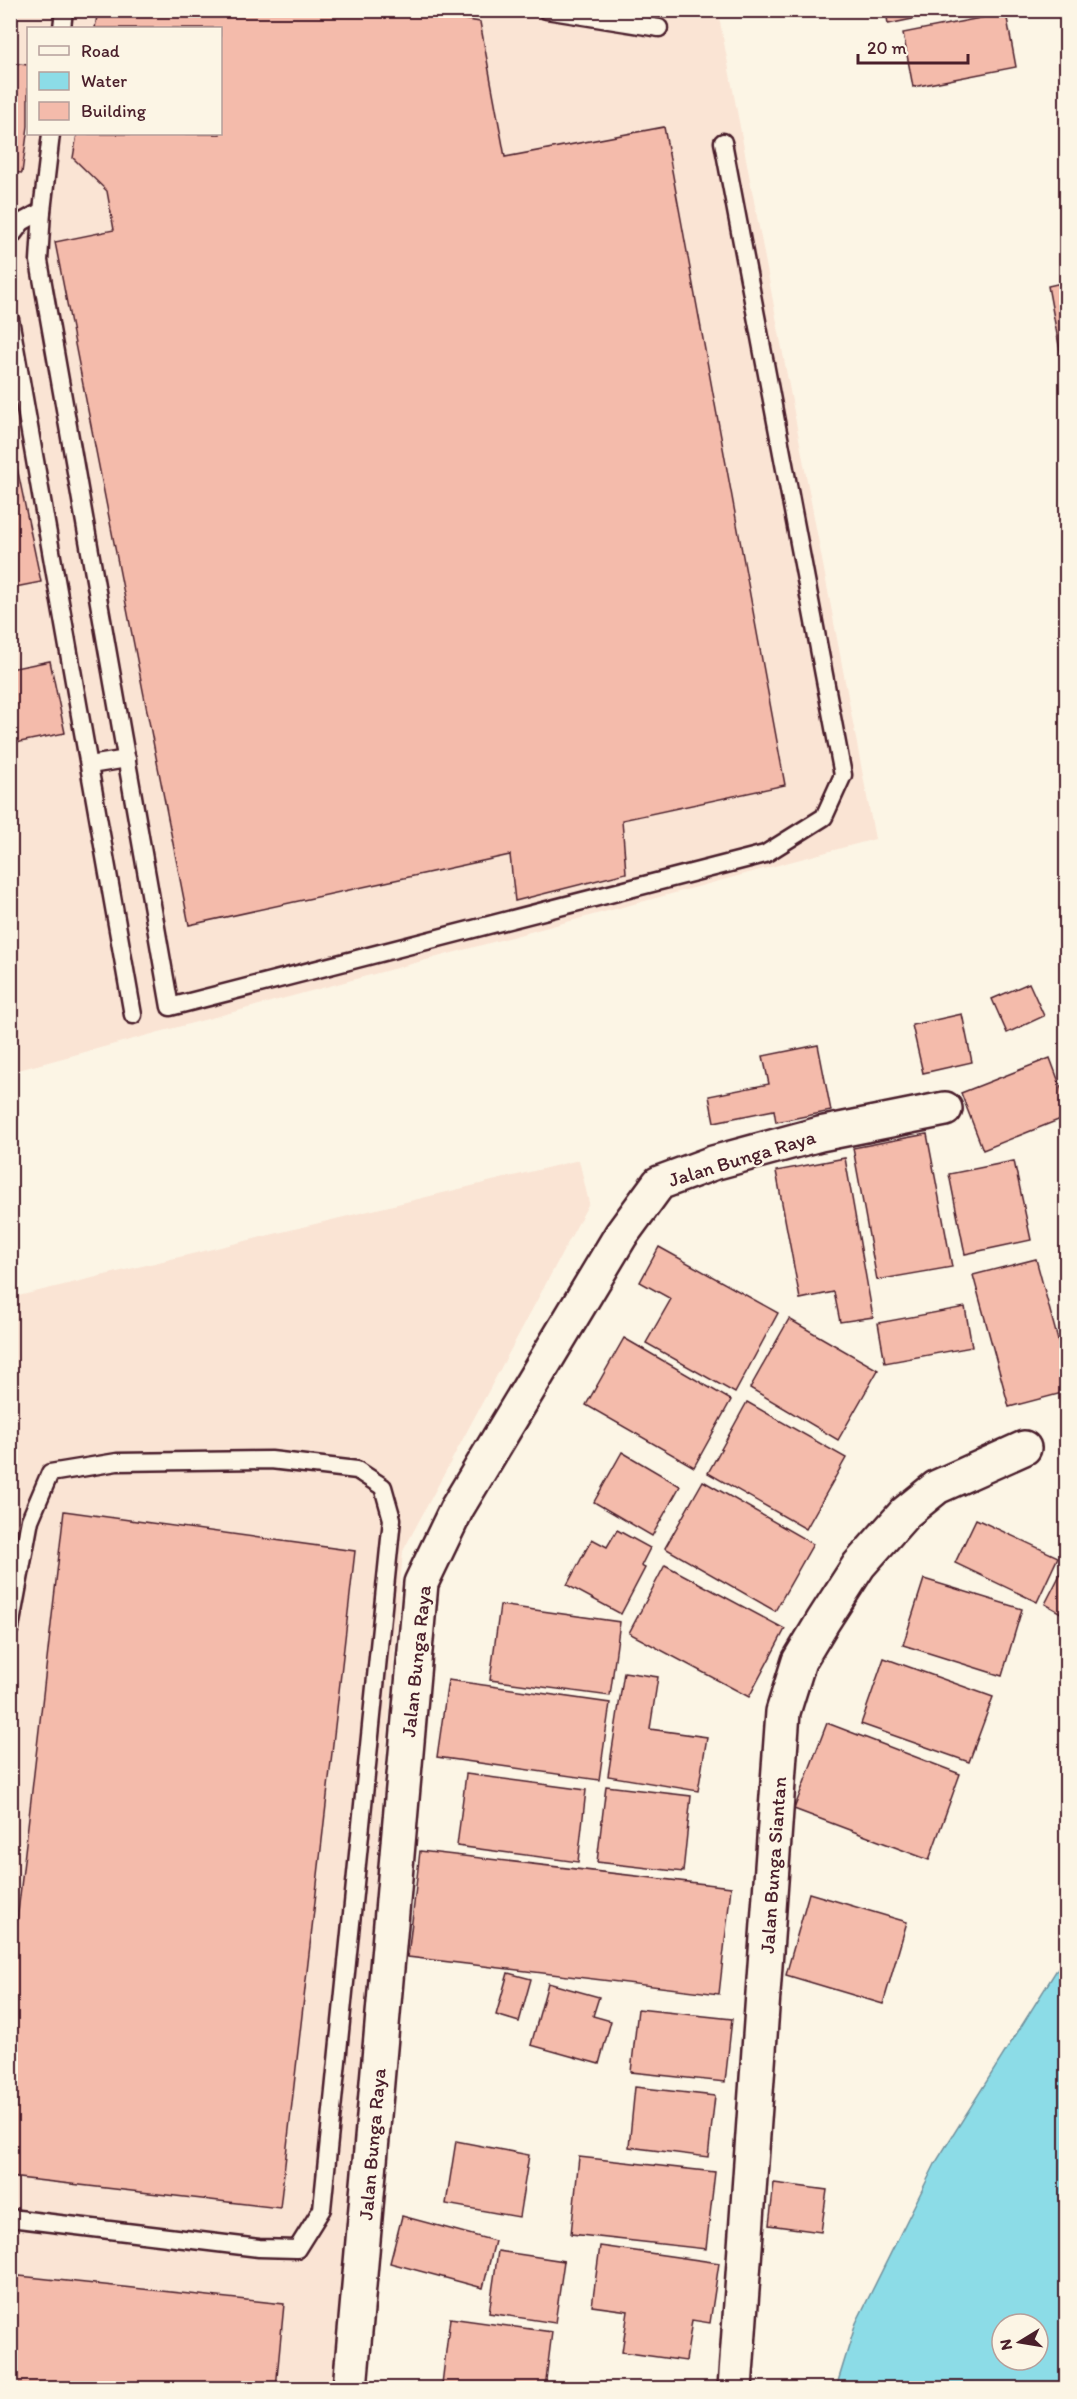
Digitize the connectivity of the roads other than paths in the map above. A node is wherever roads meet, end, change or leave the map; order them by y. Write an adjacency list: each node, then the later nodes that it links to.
1 (64, 10): 3 (lane)
2 (546, 10): 4 (lane)
3 (62, 27)
4 (659, 28)
5 (51, 135): 7 (lane)
6 (723, 142): 10 (lane)
7 (42, 211): 8 (lane); 10 (lane)
8 (10, 238)
9 (10, 319): 11 (lane)
10 (127, 759): 11 (lane)
11 (90, 765): 12 (lane)
12 (133, 1015)
13 (945, 1109): 17 (street, Jalan Bunga Raya)
14 (1024, 1448): 18 (street, Jalan Bunga Siantan)
15 (10, 1628): 16 (lane)
16 (10, 2218)
17 (350, 2388)
18 (735, 2388)

